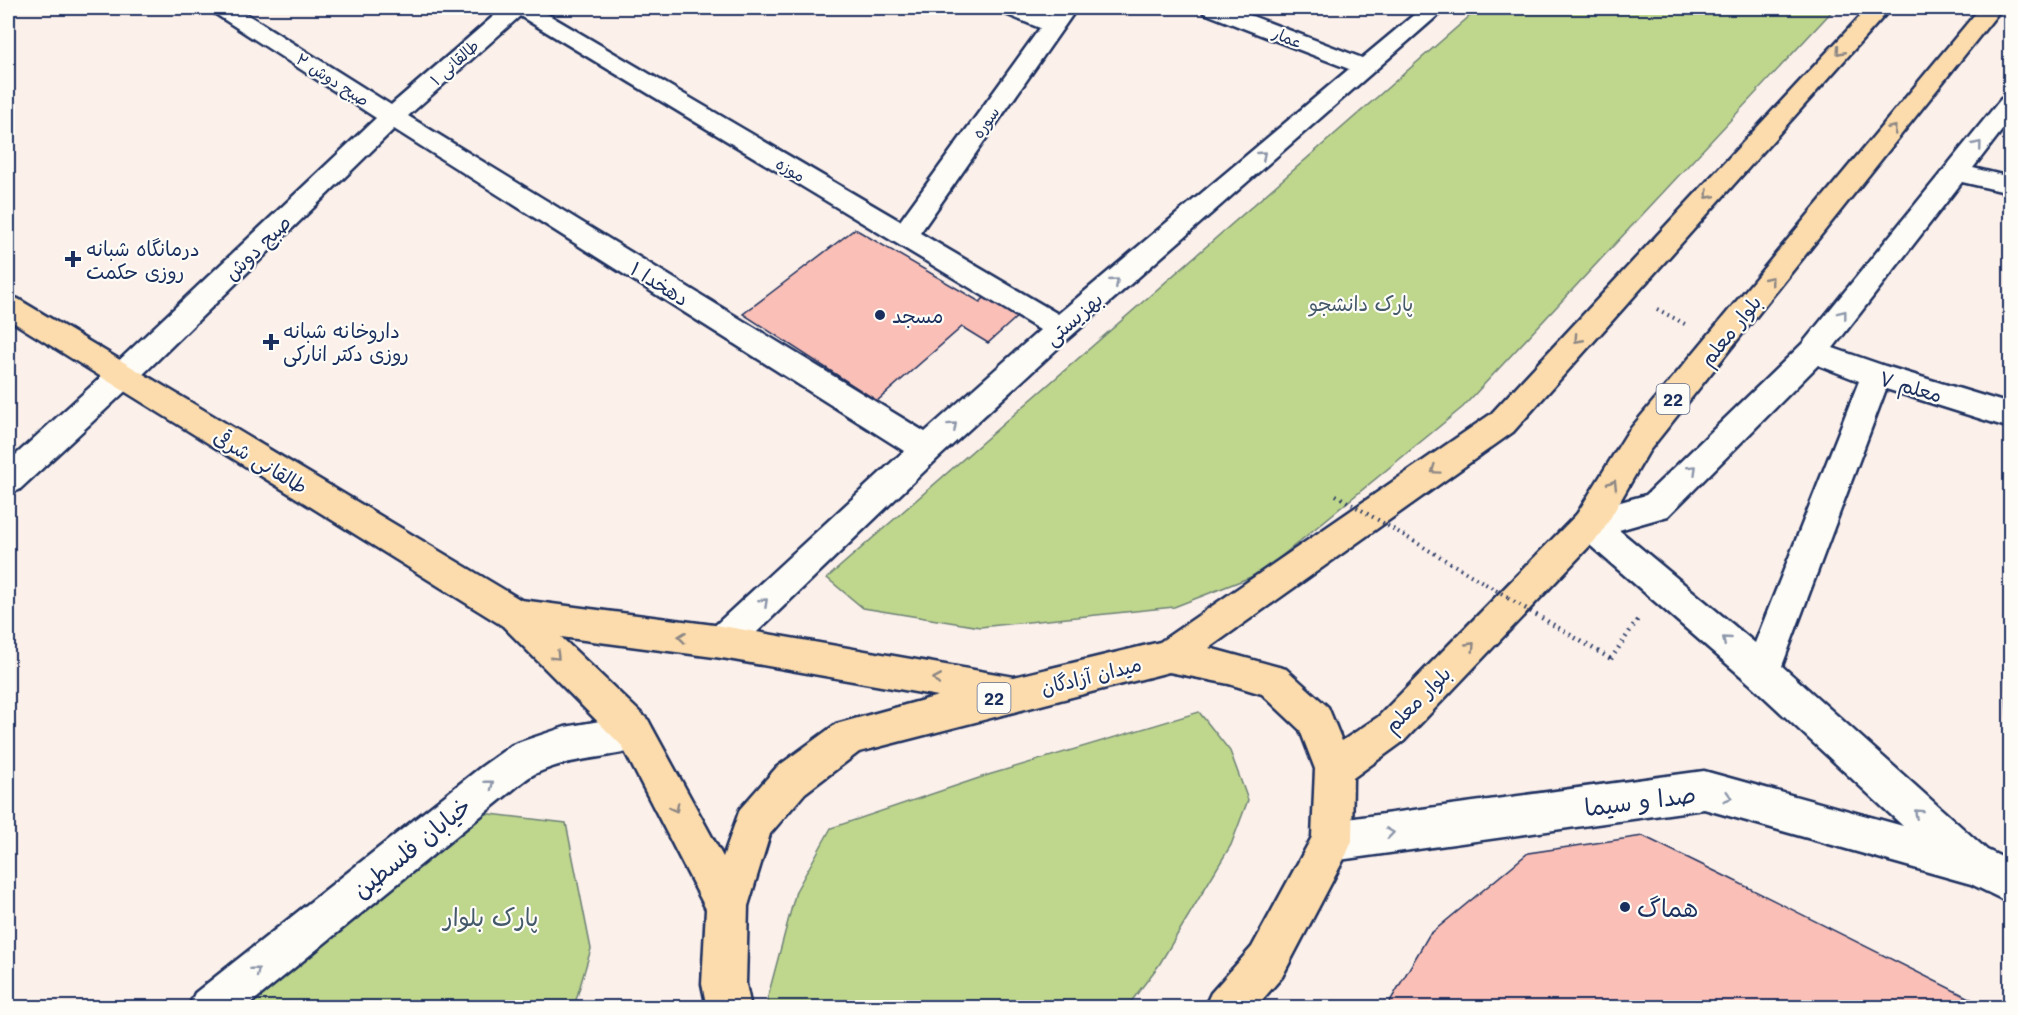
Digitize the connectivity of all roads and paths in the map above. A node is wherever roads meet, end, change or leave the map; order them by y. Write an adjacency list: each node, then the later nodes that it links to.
1 (222, 8): 12 (street, صبح دوش ۲)
2 (516, 8): 12 (street, طالقانی ۱)
3 (522, 8): 15 (street, موزه)
4 (1011, 8): 9 (street)
5 (1212, 8): 10 (street, عمار)
6 (1435, 8): 10 (street, بهزیستی)
7 (1880, 8): 29 (main road, one-way to 29)
8 (1991, 8): 25 (main road, بلوار معلم / 22, one-way to 8)
9 (1059, 16): 15 (street, سوره)
10 (1364, 67): 17 (street, بهزیستی, one-way to 10)
11 (2010, 104): 13 (street, one-way to 11)
12 (392, 117): 20 (street, صبح دوش); 22 (street, دهخدا ۱)
13 (1956, 172): 14 (street); 18 (street, one-way to 13)
14 (2010, 185)
15 (904, 236): 17 (street, موزه)
16 (8, 306): 20 (main road, طالقانی شرقی)
17 (1060, 329): 22 (street, بهزیستی, one-way to 17)
18 (1813, 352): 19 (street, معلم ۷); 25 (street, one-way to 18)
19 (1876, 375): 21 (street, معلم ۷); 30 (street)
20 (121, 377): 23 (street, صبح دوش); 27 (main road, طالقانی شرقی)
21 (2010, 416)
22 (927, 448): 28 (street, بهزیستی, one-way to 22)
23 (8, 481)
24 (1336, 495): 26 (path, bridge)
25 (1589, 524): 30 (street, صدا و سیما, one-way to 25); 33 (main road, بلوار معلم / 22, one-way to 25)
26 (1644, 610)
27 (515, 615): 28 (main road, one-way to 27); 32 (main road, one-way to 32)
28 (722, 642): 31 (main road, one-way to 28)
29 (1169, 656): 31 (main road, میدان آزادگان / 22); 33 (main road, میدان آزادگان / 22)
30 (1762, 671): 35 (street, صدا و سیما, one-way to 30)
31 (1015, 693): 36 (main road, میدان آزادگان / 22)
32 (635, 733): 36 (main road, one-way to 36); 38 (street, خیابان فلسطین, one-way to 32)
33 (1334, 769): 34 (main road, میدان آزادگان / 22)
34 (1332, 841): 35 (street, صدا و سیما, one-way to 35); 39 (main road, میدان آزادگان / 22)
35 (1994, 874)
36 (727, 906): 37 (main road, میدان آزادگان / 22)
37 (722, 1000)
38 (210, 1008)
39 (1226, 1008)

